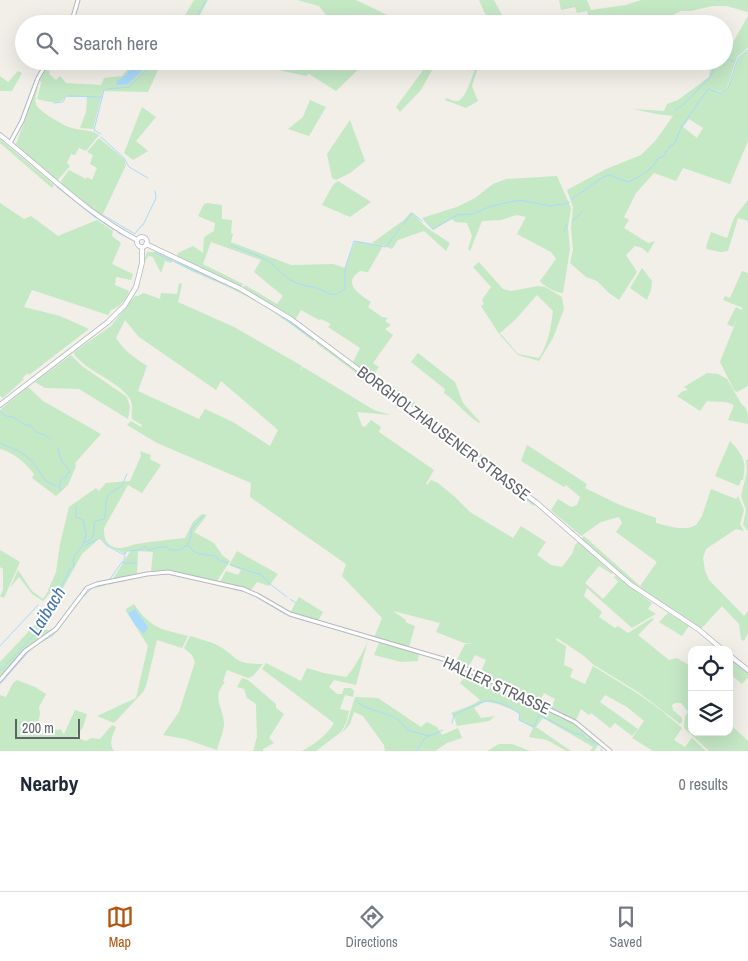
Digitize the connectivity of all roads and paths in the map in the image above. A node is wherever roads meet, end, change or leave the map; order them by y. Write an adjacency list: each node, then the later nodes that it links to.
1 (78, 0): 2 (street)
2 (74, 15)
3 (43, 70): 5 (street)
4 (0, 135): 5 (main road)
5 (10, 143): 6 (main road)
6 (137, 240): 7 (main road); 7 (main road)
7 (144, 246): 8 (main road, BORGHOLZHAUSENER STRASSE); 9 (main road)
8 (154, 248): 9 (main road); 11 (main road, BORGHOLZHAUSENER STRASSE)
9 (142, 255): 10 (main road)
10 (0, 405)
11 (719, 646)
12 (733, 658): 13 (main road)
13 (748, 670)
14 (0, 680): 15 (street, HALLER STRASSE)
15 (610, 751)

